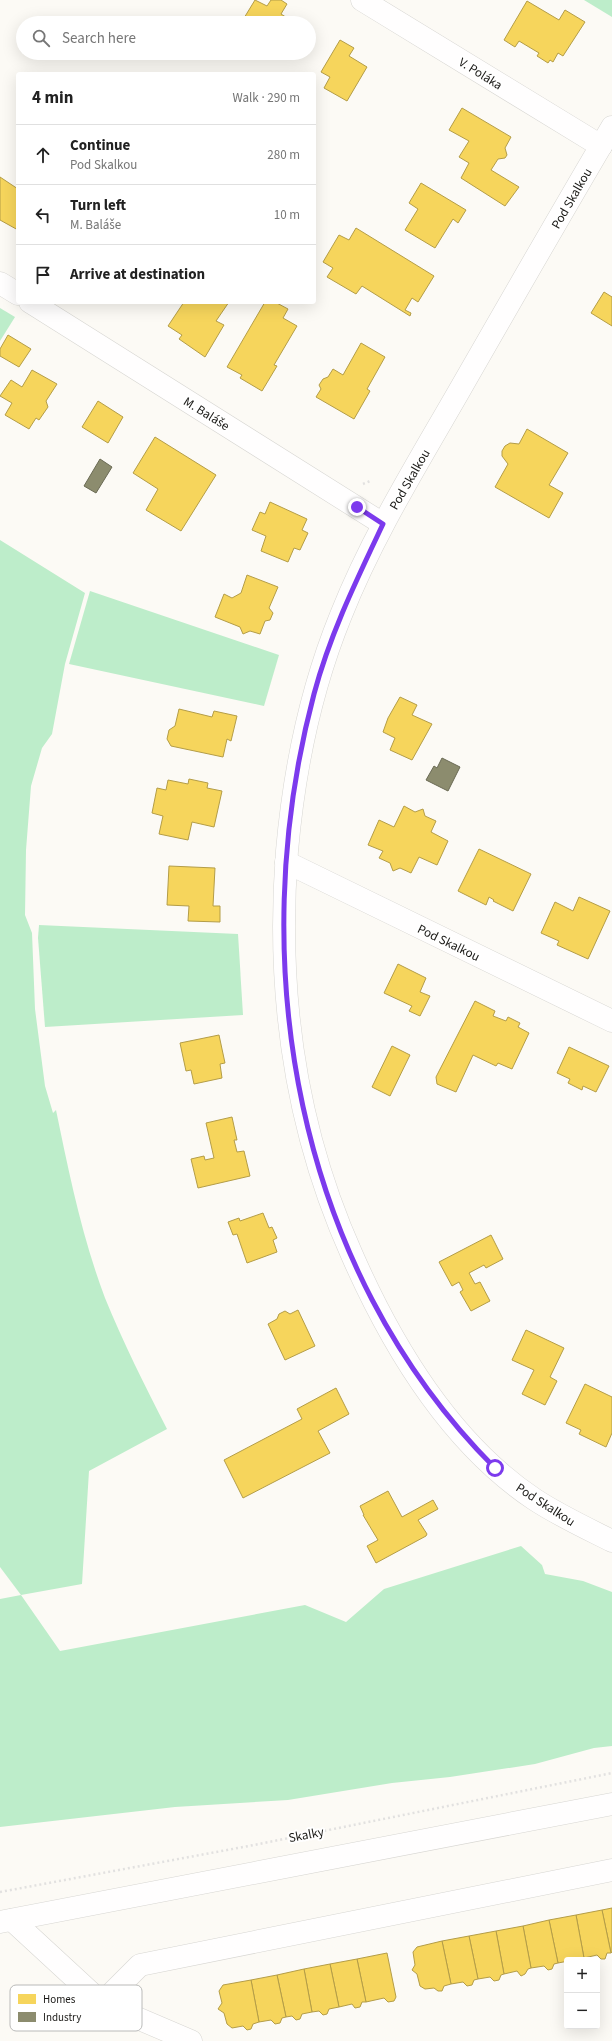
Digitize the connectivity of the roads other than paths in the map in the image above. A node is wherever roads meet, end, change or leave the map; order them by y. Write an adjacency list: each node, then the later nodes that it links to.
1 (362, 0): 3 (street, V. Poláka)
2 (612, 127): 3 (street, Pod Skalkou)
3 (600, 146): 7 (street, Pod Skalkou)
4 (0, 283): 5 (street)
5 (16, 293)
6 (33, 304): 7 (street, M. Baláše)
7 (383, 524): 8 (street, Pod Skalkou)
8 (286, 862): 9 (street, Pod Skalkou); 10 (street, Pod Skalkou)
9 (612, 1021)
10 (612, 1542)
11 (612, 1804): 13 (street)
12 (612, 1870): 15 (street)
13 (6, 1921): 14 (street)
14 (81, 1985)
15 (120, 1985)
16 (142, 2020): 17 (street)
17 (192, 2041)

